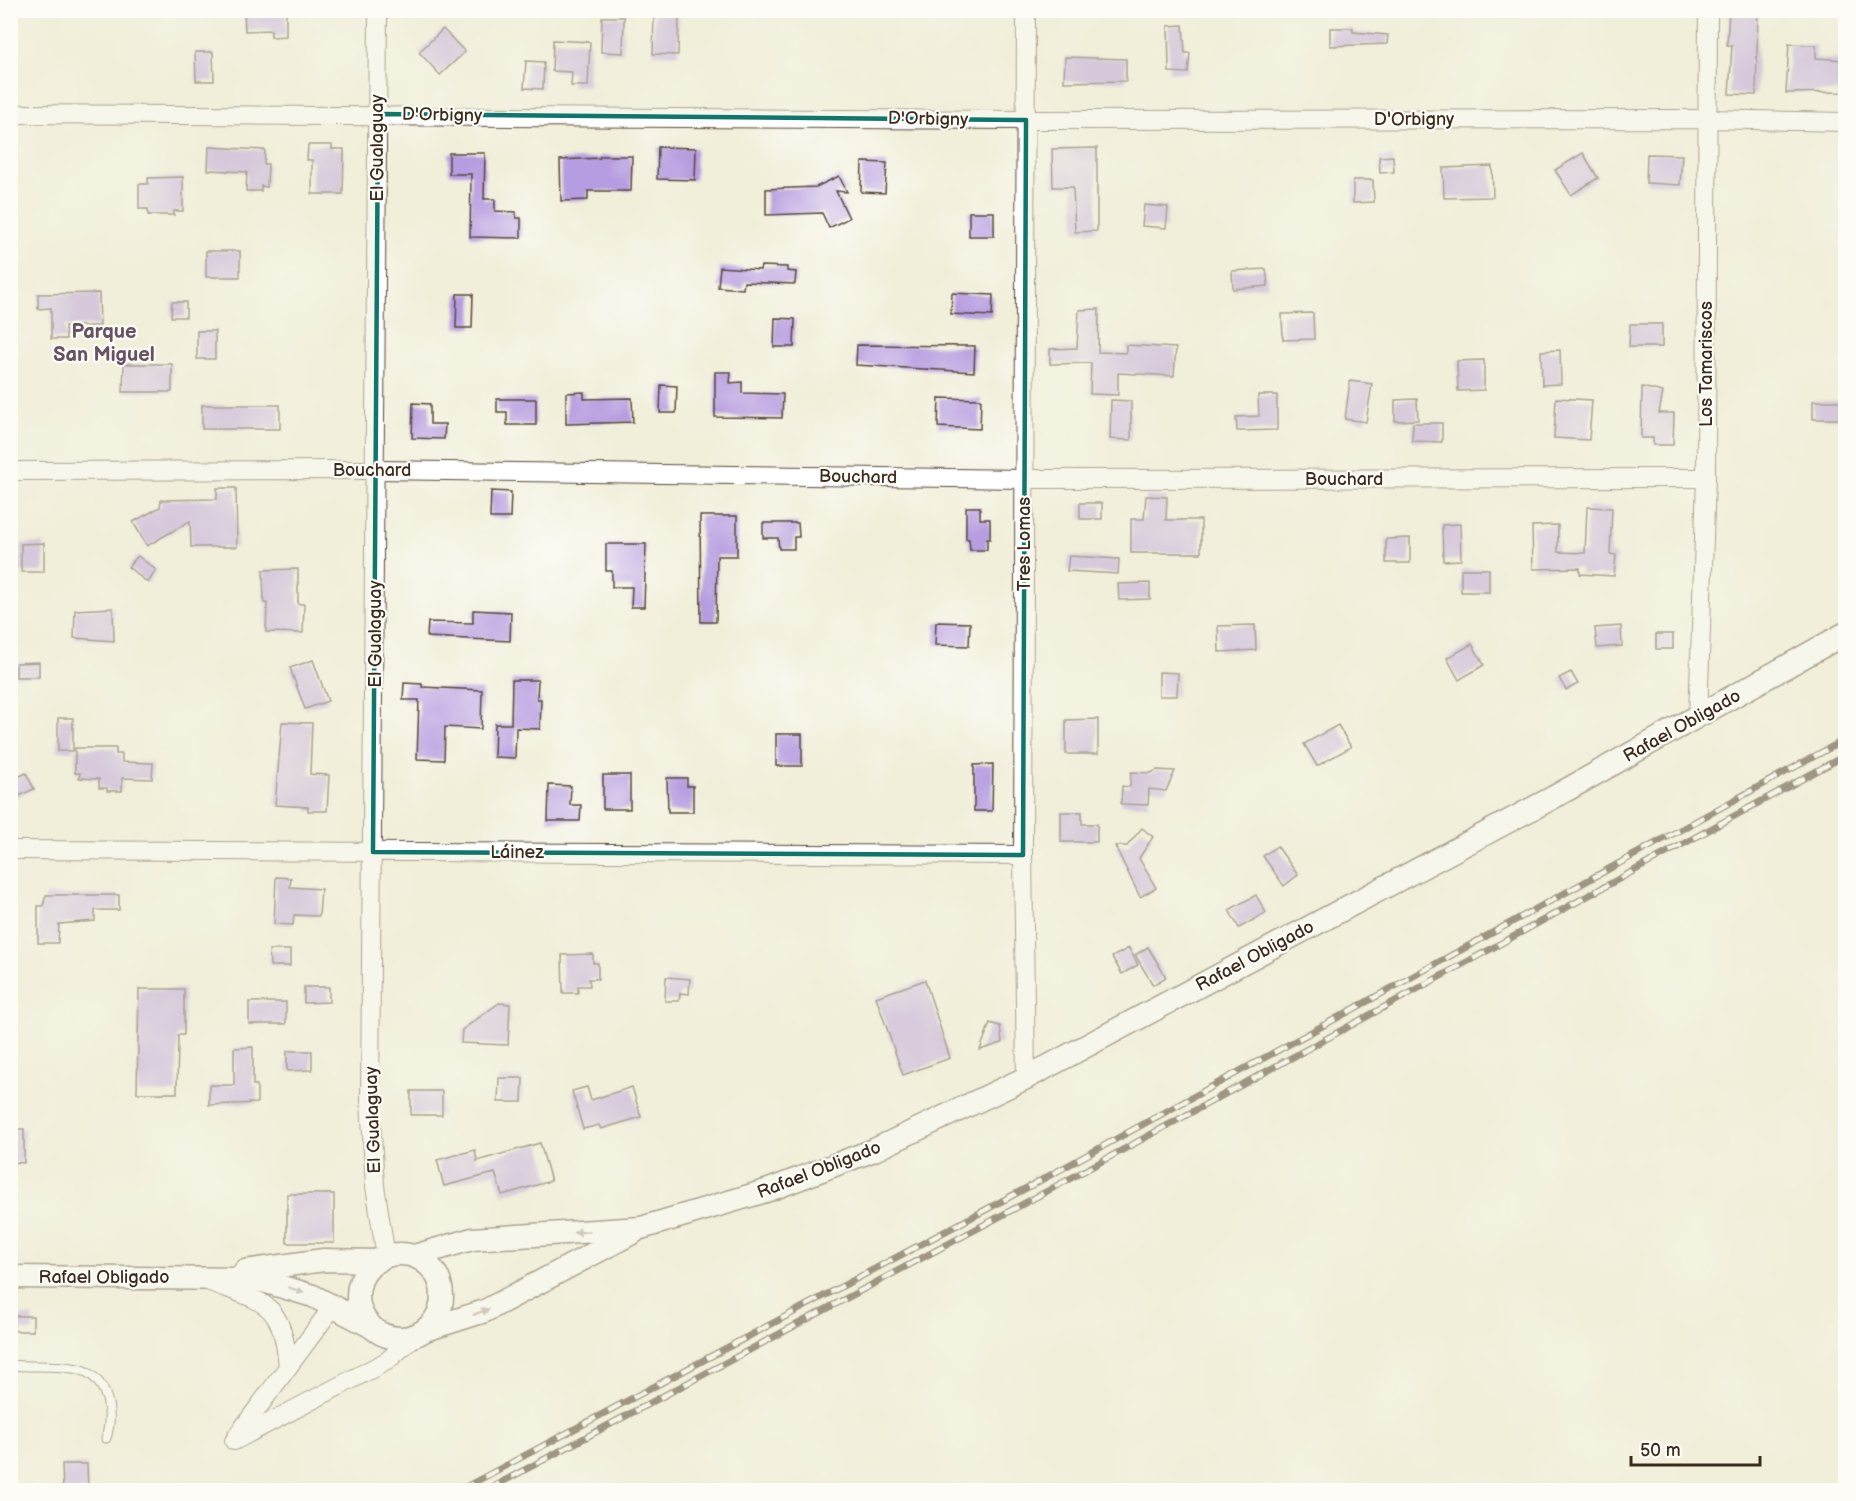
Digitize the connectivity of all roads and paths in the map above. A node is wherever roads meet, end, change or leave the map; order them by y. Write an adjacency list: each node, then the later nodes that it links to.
1 (378, 10): 5 (street, El Gualaguay)
2 (1026, 10): 7 (street, Tres Lomas)
3 (1708, 10): 6 (street, Los Tamariscos)
4 (10, 114): 5 (street, D'Orbigny)
5 (378, 114): 7 (street, D'Orbigny); 9 (street, El Gualaguay)
6 (1707, 119): 7 (street, D'Orbigny); 8 (street, D'Orbigny); 11 (street, Los Tamariscos)
7 (1026, 120): 12 (street, Tres Lomas)
8 (1845, 122)
9 (376, 470): 10 (street, Bouchard); 12 (street, Bouchard); 16 (street, El Gualaguay)
10 (10, 471)
11 (1706, 478): 12 (street, Bouchard); 14 (street, Los Tamariscos)
12 (1024, 479): 17 (street, Tres Lomas)
13 (1845, 633): 14 (street, Rafael Obligado)
14 (1698, 717): 18 (street, Rafael Obligado)
15 (10, 850): 16 (street, Láinez)
16 (373, 852): 17 (street, Láinez); 21 (street, El Gualaguay)
17 (1023, 855): 18 (street, Tres Lomas)
18 (1026, 1078): 19 (street, Rafael Obligado)
19 (641, 1228): 20 (street, Rafael Obligado, one-way to 20); 26 (street, Rafael Obligado, one-way to 19)
20 (414, 1256): 21 (street); 26 (street)
21 (382, 1259): 23 (street, Rafael Obligado); 25 (street)
22 (10, 1277): 23 (street, Rafael Obligado)
23 (197, 1278): 24 (street, Rafael Obligado, one-way to 24); 28 (street)
24 (334, 1305): 25 (street, Rafael Obligado); 28 (street)
25 (370, 1326): 26 (street)
26 (421, 1333): 28 (street)
27 (10, 1365): 29 (lane)
28 (288, 1367)
29 (106, 1438)

